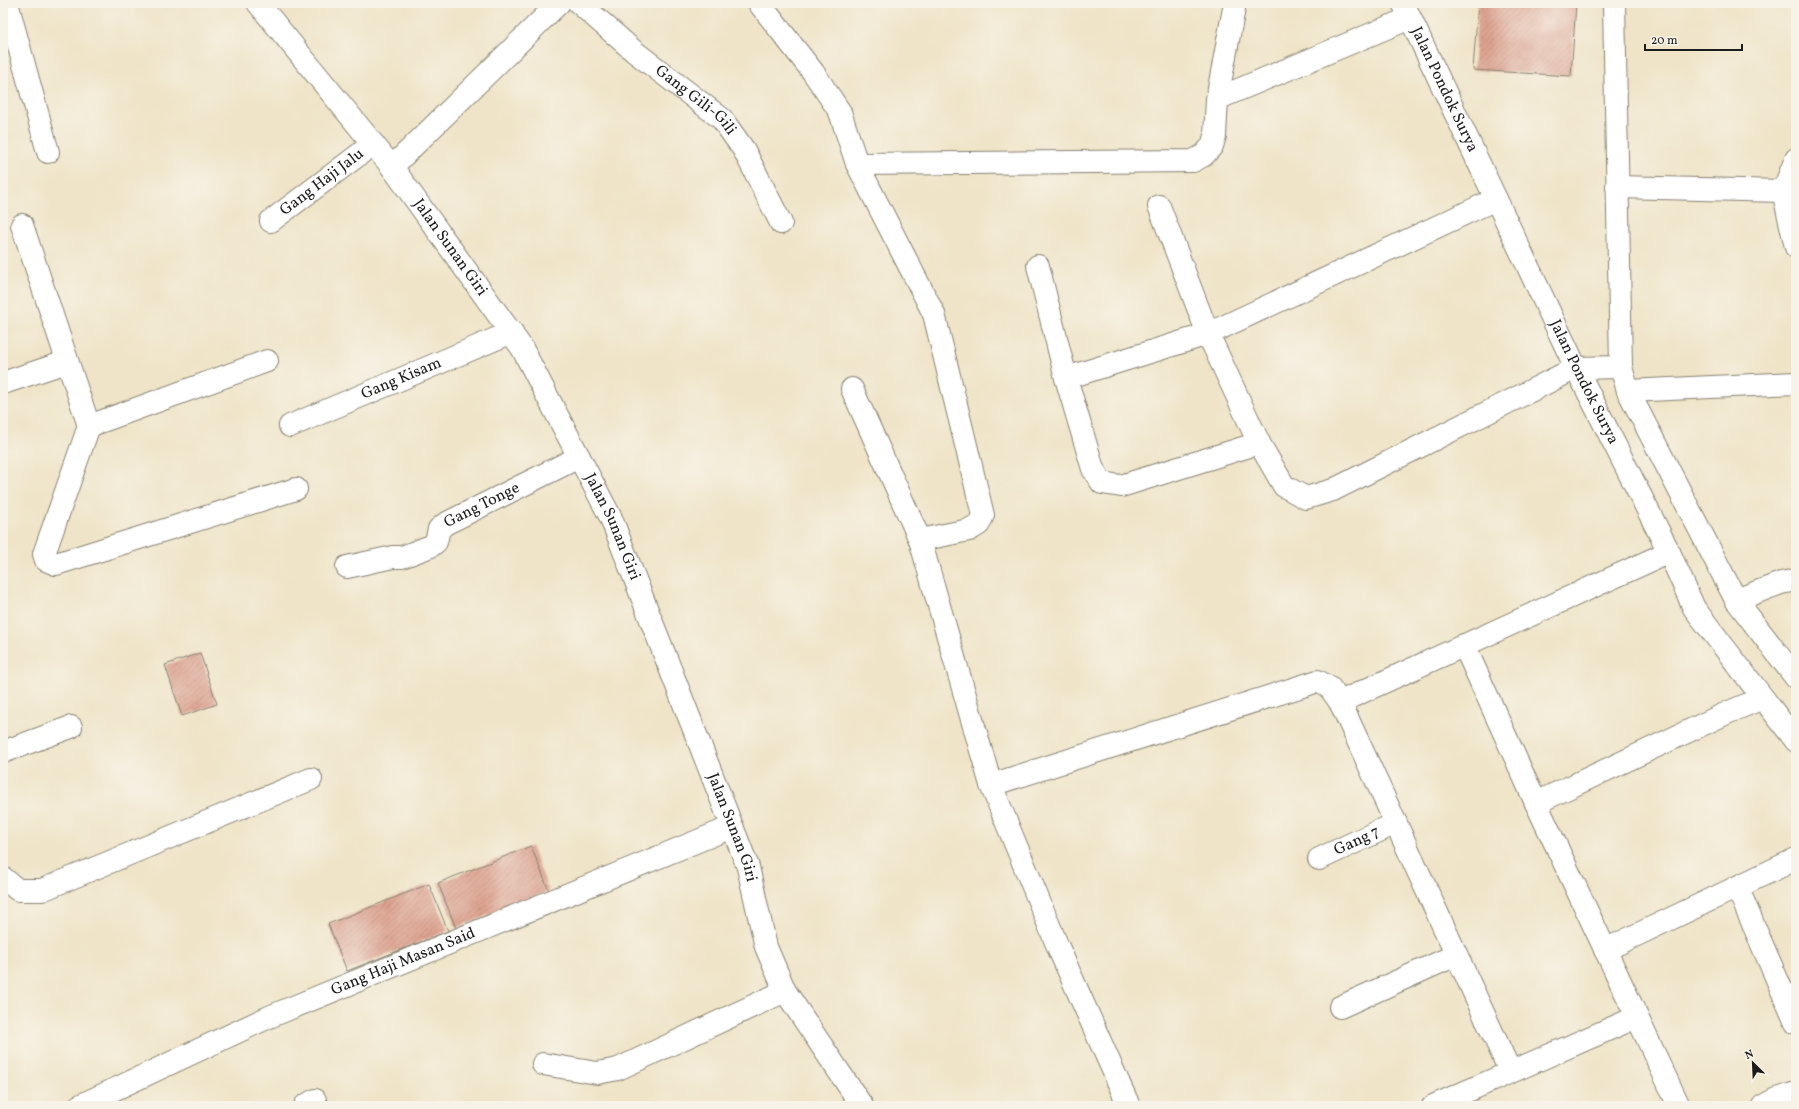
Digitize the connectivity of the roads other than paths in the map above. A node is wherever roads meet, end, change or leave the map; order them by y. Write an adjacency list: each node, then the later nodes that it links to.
1 (4, 3): 11 (street)
2 (258, 3): 10 (street, Jalan Sunan Giri)
3 (559, 3): 14 (street)
4 (579, 3): 20 (street, Gang Gili-Gili)
5 (759, 3): 13 (street)
6 (1236, 3): 13 (street)
7 (1614, 3): 15 (street)
8 (1407, 10): 9 (street); 17 (street, Jalan Pondok Surya)
9 (1219, 98)
10 (373, 144): 14 (street, Jalan Sunan Giri); 19 (street, Gang Haji Jalu)
11 (48, 152)
12 (1796, 159): 16 (street)
13 (857, 164): 40 (street)
14 (392, 167): 24 (street, Jalan Sunan Giri)
15 (1617, 187): 16 (street); 28 (street)
16 (1784, 191): 22 (street)
17 (1496, 199): 25 (street); 29 (street, Jalan Pondok Surya)
18 (1158, 206): 25 (street)
19 (271, 221)
20 (781, 223)
21 (22, 225): 27 (street)
22 (1796, 247)
23 (1038, 266): 30 (street)
24 (512, 332): 36 (street, Gang Kisam); 38 (street, Jalan Sunan Giri)
25 (1208, 334): 30 (street); 37 (street)
26 (267, 361): 35 (street)
27 (66, 362): 31 (street); 35 (street)
28 (1621, 367): 29 (street); 34 (street)
29 (1576, 368): 37 (street); 41 (street, Jalan Pondok Surya)
30 (1066, 378): 37 (street)
31 (3, 383)
32 (1796, 383): 34 (street)
33 (852, 389): 40 (street)
34 (1628, 391): 44 (street)
35 (89, 426): 39 (street)
36 (290, 426)
37 (1259, 443)
38 (579, 457): 42 (street, Gang Tonge); 56 (street, Jalan Sunan Giri)
39 (296, 489)
40 (920, 540): 53 (street)
41 (1669, 552): 45 (street); 47 (street, Jalan Pondok Surya)
42 (346, 567)
43 (1796, 580): 44 (street)
44 (1736, 600): 46 (street)
45 (1464, 645): 48 (street); 54 (street)
46 (1796, 678)
47 (1763, 698): 50 (street, Jalan Pondok Surya); 54 (street)
48 (1340, 702): 53 (street); 55 (street)
49 (71, 727): 51 (street)
50 (1796, 741)
51 (3, 752)
52 (311, 779): 59 (street)
53 (991, 785): 72 (street)
54 (1536, 803): 61 (street)
55 (1396, 823): 57 (street, Gang 7); 62 (street)
56 (732, 827): 63 (street, Jalan Sunan Giri); 70 (street, Gang Haji Masan Said)
57 (1319, 859)
58 (1796, 859): 60 (street)
59 (3, 878)
60 (1737, 887): 61 (street); 66 (street)
61 (1605, 950): 65 (street)
62 (1456, 955): 64 (street); 68 (street)
63 (785, 991): 67 (street); 71 (street, Jalan Sunan Giri)
64 (1340, 1007)
65 (1636, 1017): 68 (street); 74 (street)
66 (1796, 1023)
67 (543, 1064)
68 (1510, 1071): 73 (street)
69 (1796, 1093): 75 (street)
70 (79, 1106)
71 (862, 1106)
72 (1129, 1106)
73 (1433, 1106)
74 (1679, 1106)
75 (1763, 1106)

